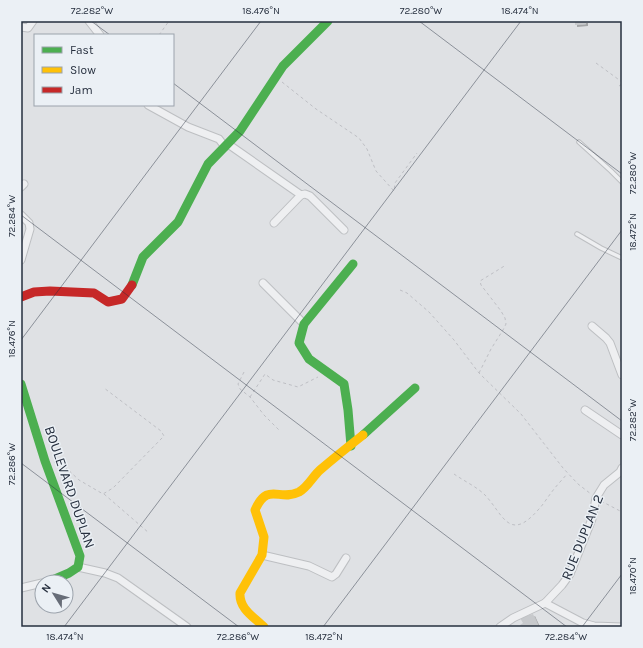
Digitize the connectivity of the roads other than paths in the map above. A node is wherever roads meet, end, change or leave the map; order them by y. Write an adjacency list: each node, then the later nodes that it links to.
1 (33, 21): 4 (street)
2 (88, 21): 5 (street)
3 (328, 21): 8 (street)
4 (21, 27)
5 (99, 34)
6 (150, 106): 8 (street)
7 (578, 142): 9 (lane)
8 (227, 146): 10 (street); 19 (street)
9 (622, 182)
10 (301, 195): 12 (street); 13 (street)
11 (21, 215): 16 (street)
12 (274, 222)
13 (344, 230)
14 (577, 234): 15 (lane)
15 (622, 258)
16 (21, 260)
17 (352, 264): 20 (street)
18 (263, 283): 20 (street)
19 (21, 297)
20 (304, 324): 27 (street)
21 (592, 326): 22 (street)
22 (622, 375)
23 (21, 384): 31 (street, BOULEVARD DUPLAN)
24 (415, 388): 27 (street)
25 (585, 410): 26 (street)
26 (622, 434)
27 (351, 446): 29 (street)
28 (622, 468): 35 (street, RUE DUPLAN 2)
29 (262, 555): 30 (street); 37 (street)
30 (346, 558)
31 (78, 567): 32 (street, BOULEVARD DUPLAN); 36 (street)
32 (67, 574)
33 (34, 585): 34 (street)
34 (21, 588)
35 (545, 603): 38 (street, RUE DUPLAN 2); 39 (street)
36 (187, 627)
37 (264, 627)
38 (500, 627)
39 (622, 627)

